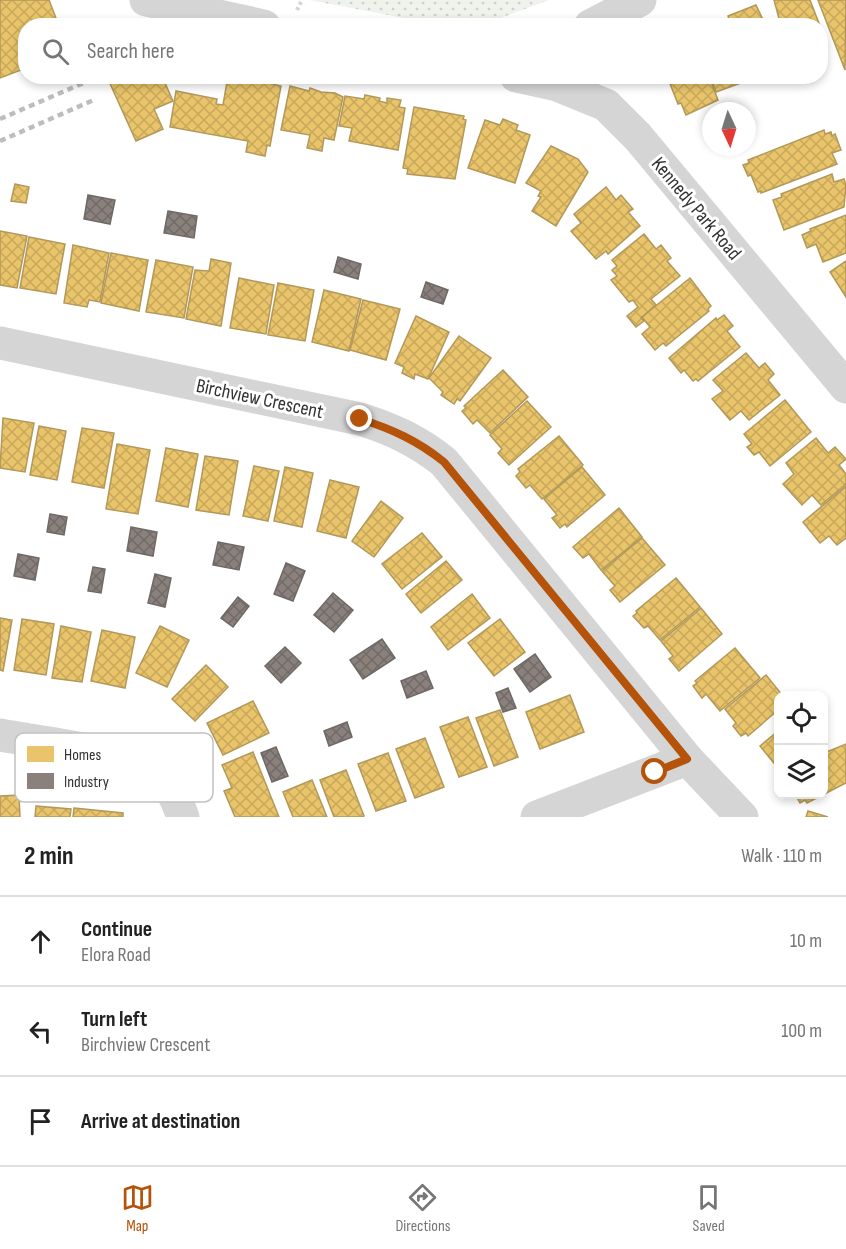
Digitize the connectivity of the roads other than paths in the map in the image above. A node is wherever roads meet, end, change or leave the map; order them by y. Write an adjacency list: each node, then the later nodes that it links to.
1 (146, 0): 3 (street)
2 (640, 0): 4 (street)
3 (228, 18)
4 (605, 18)
5 (564, 84): 7 (street, Kennedy Park Road)
6 (0, 344): 10 (street, Birchview Crescent)
7 (846, 387)
8 (0, 735): 9 (street)
9 (15, 738)
10 (687, 759): 13 (street); 14 (street, Birchview Crescent)
11 (177, 802): 12 (street)
12 (183, 817)
13 (537, 817)
14 (742, 817)

